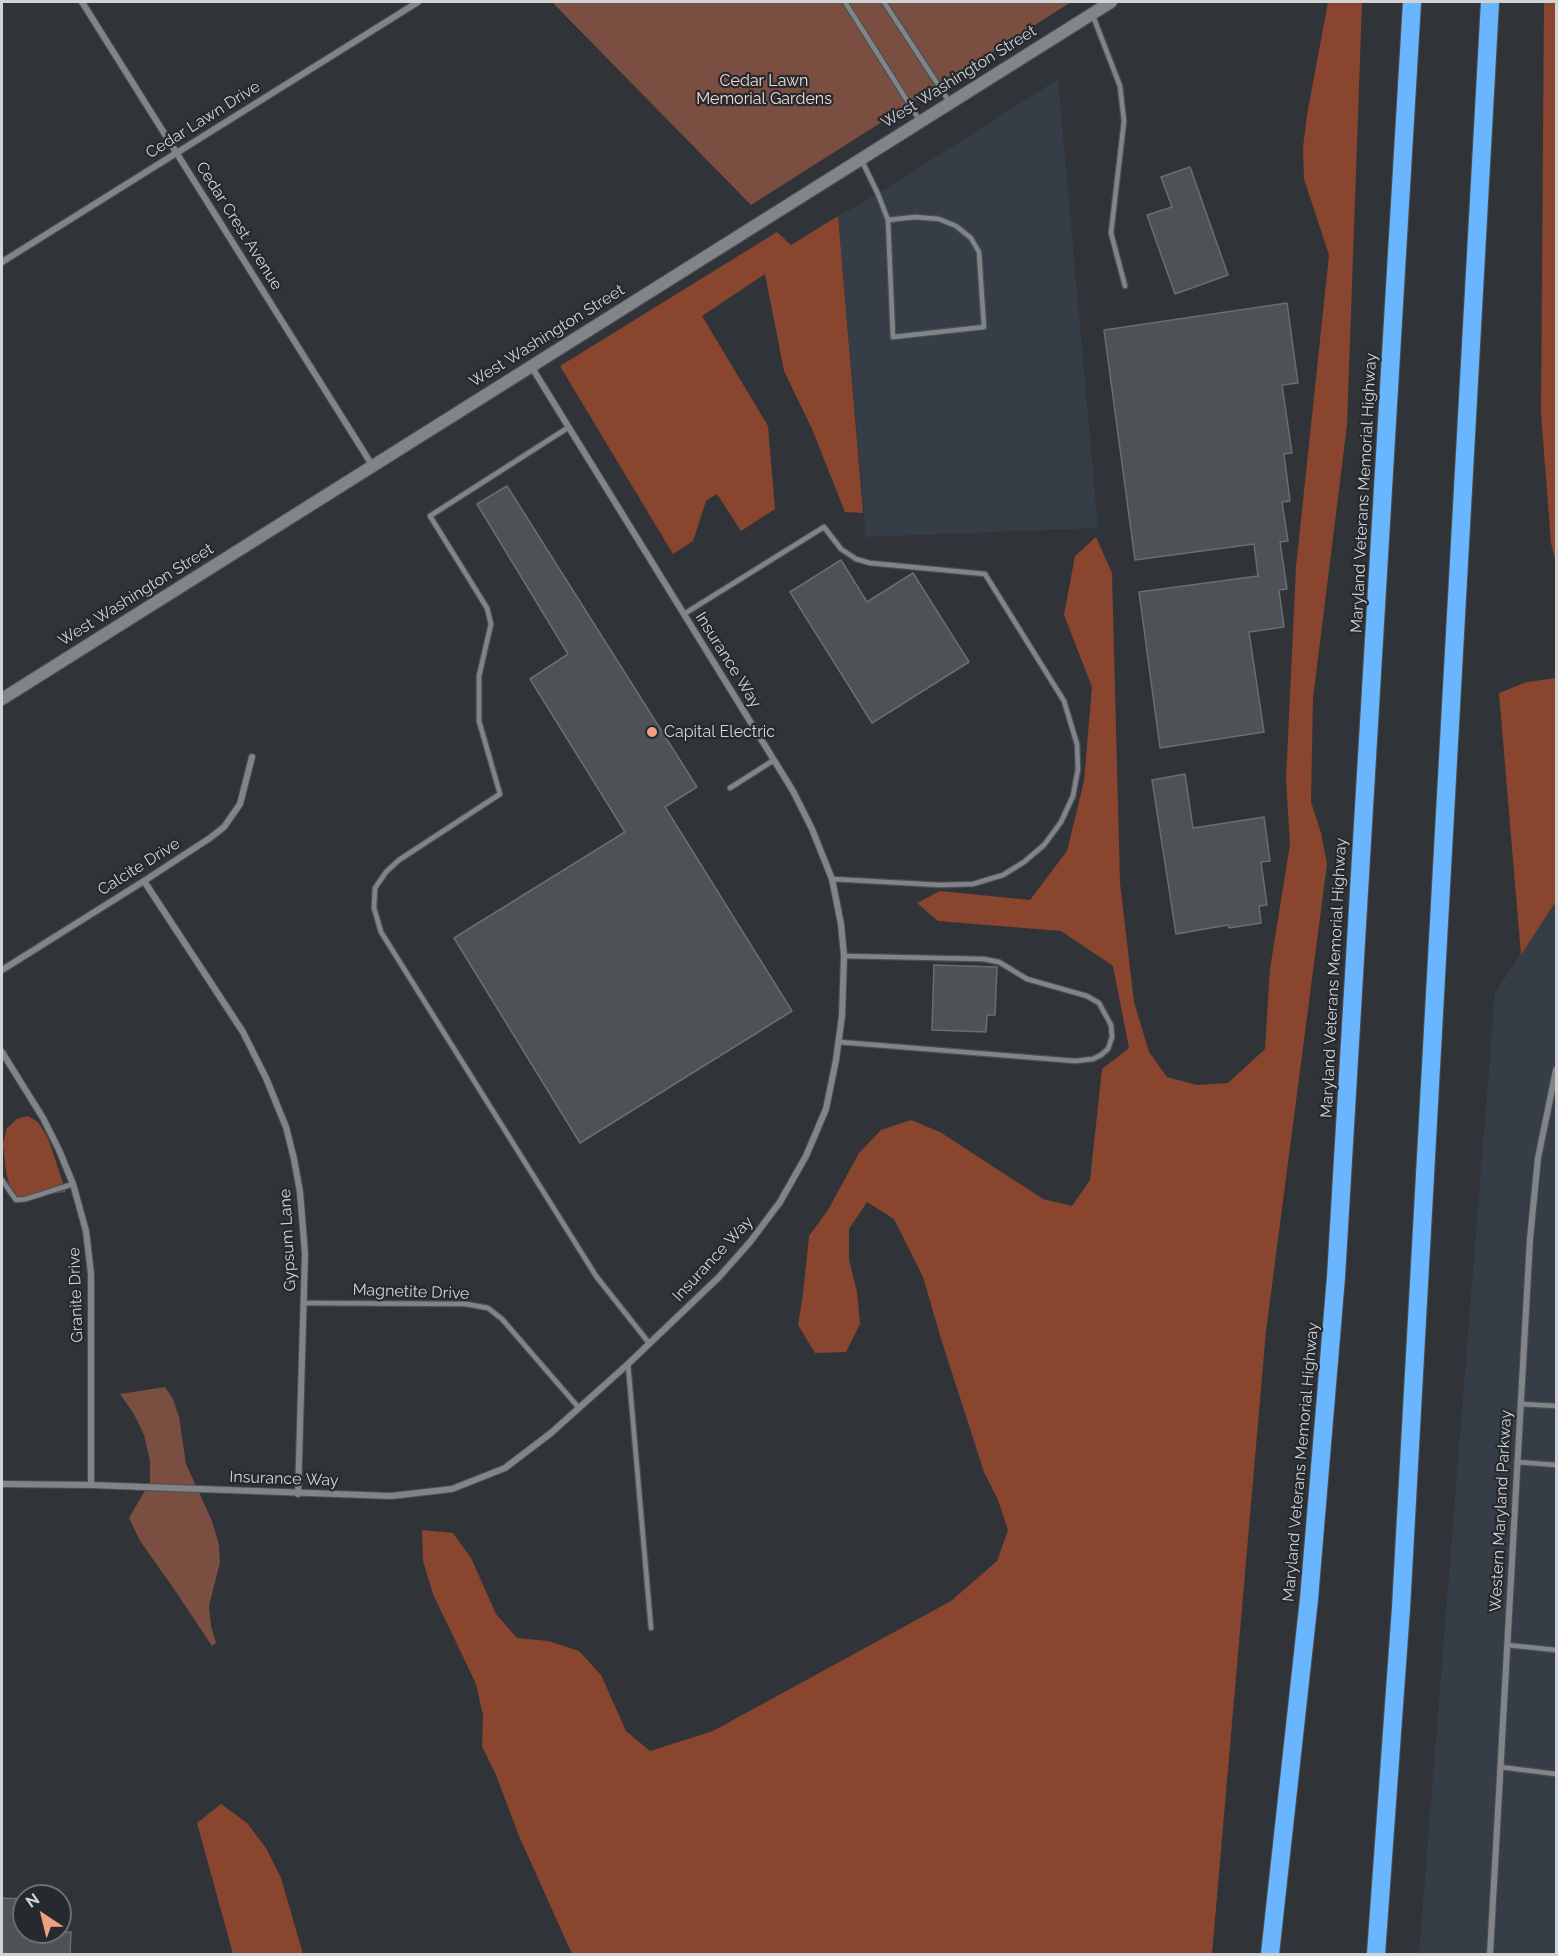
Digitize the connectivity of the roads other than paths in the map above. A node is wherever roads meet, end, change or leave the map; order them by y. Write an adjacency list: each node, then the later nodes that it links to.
1 (82, 2): 11 (street, Cedar Crest Avenue)
2 (418, 2): 11 (street, Cedar Lawn Drive)
3 (845, 2): 10 (lane)
4 (884, 2): 9 (lane)
5 (1111, 2): 8 (main road, West Washington Street)
6 (1412, 2): 49 (highway, Maryland Veterans Memorial Highway)
7 (1490, 2): 50 (highway)
8 (1092, 13): 9 (main road, West Washington Street); 15 (lane)
9 (950, 103): 10 (main road, West Washington Street)
10 (920, 121): 12 (main road, West Washington Street)
11 (177, 153): 14 (street, Cedar Lawn Drive); 18 (street, Cedar Crest Avenue)
12 (861, 158): 13 (lane); 16 (main road, West Washington Street)
13 (888, 220): 13 (lane)
14 (2, 262)
15 (1125, 286)
16 (531, 366): 17 (street, Insurance Way); 18 (main road, West Washington Street)
17 (569, 427): 19 (street, Insurance Way); 34 (lane)
18 (372, 465): 20 (main road, West Washington Street)
19 (684, 614): 22 (street, Insurance Way); 24 (lane)
20 (2, 699)
21 (252, 756): 25 (street, Calcite Drive)
22 (774, 760): 23 (lane); 24 (street, Insurance Way)
23 (730, 788)
24 (832, 879): 26 (street, Insurance Way)
25 (144, 881): 27 (street, Calcite Drive); 33 (street, Gypsum Lane)
26 (844, 956): 28 (street, Insurance Way); 28 (lane)
27 (2, 970)
28 (839, 1042): 34 (street, Insurance Way)
29 (2, 1053): 32 (street, Granite Drive)
30 (1557, 1070): 36 (street, Western Maryland Parkway)
31 (2, 1180): 32 (lane)
32 (73, 1184): 42 (street, Granite Drive)
33 (305, 1303): 38 (lane, Magnetite Drive); 43 (street, Gypsum Lane)
34 (649, 1343): 35 (street, Insurance Way)
35 (628, 1364): 38 (street, Insurance Way); 44 (lane)
36 (1521, 1404): 37 (lane); 39 (street, Western Maryland Parkway)
37 (1557, 1407)
38 (579, 1408): 43 (street, Insurance Way)
39 (1517, 1462): 40 (lane); 45 (street, Western Maryland Parkway)
40 (1557, 1465)
41 (2, 1484): 42 (street, Insurance Way)
42 (91, 1485): 43 (street, Insurance Way)
43 (298, 1494)
44 (651, 1628)
45 (1507, 1645): 46 (lane); 47 (street, Western Maryland Parkway)
46 (1557, 1650)
47 (1500, 1767): 48 (lane); 51 (street, Western Maryland Parkway)
48 (1557, 1774)
49 (1270, 1954)
50 (1376, 1954)
51 (1490, 1954)

